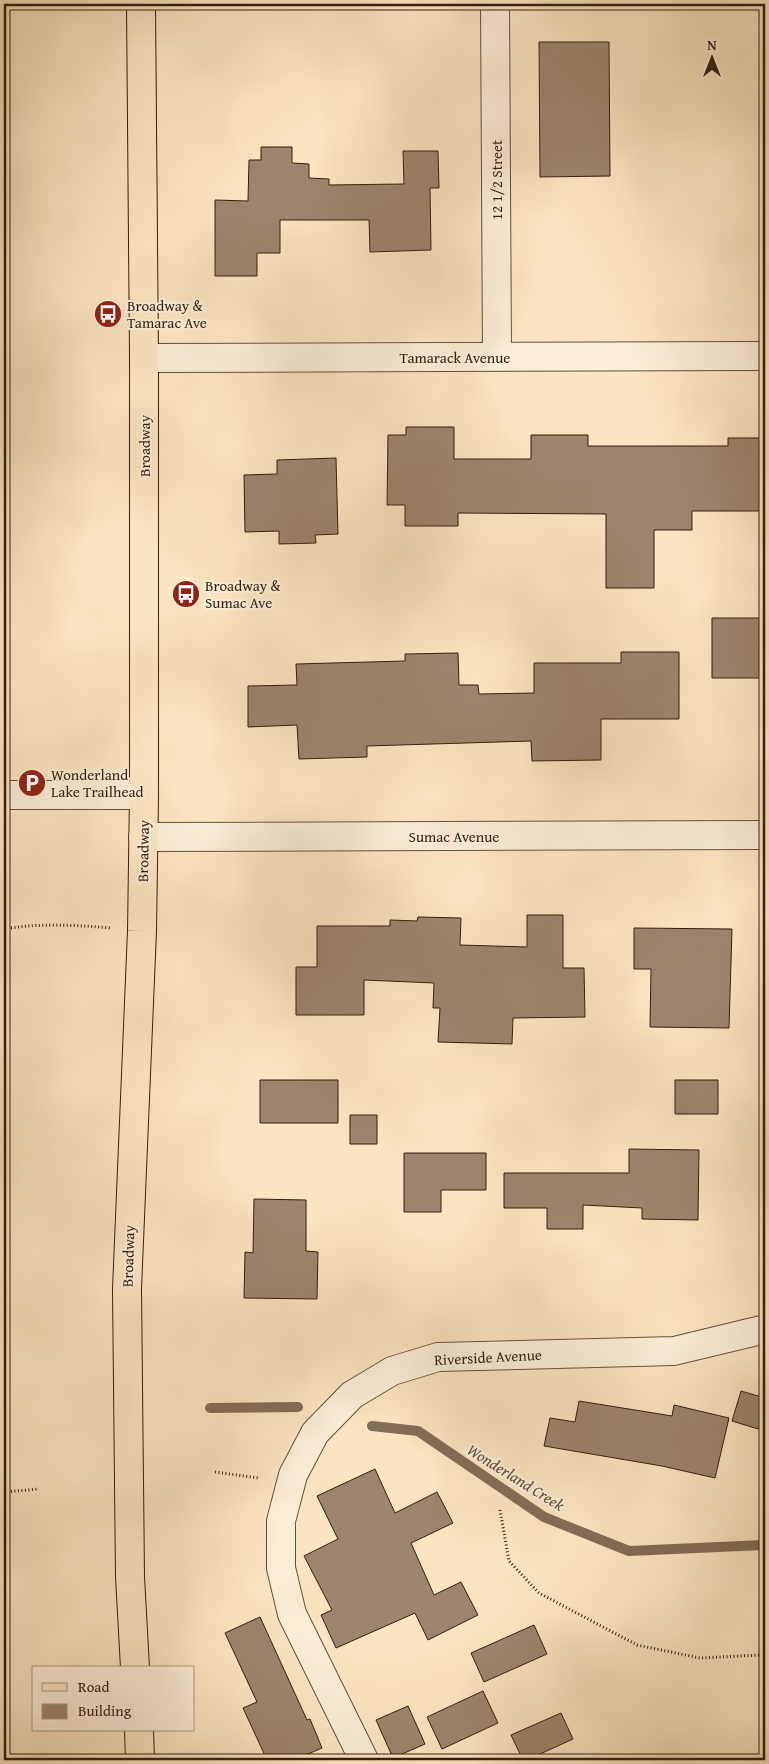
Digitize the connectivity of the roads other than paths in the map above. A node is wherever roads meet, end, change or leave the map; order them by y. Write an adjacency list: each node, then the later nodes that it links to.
1 (141, 4): 5 (main road, Broadway)
2 (494, 4): 3 (street, 12 1/2 Street)
3 (497, 356): 4 (street, Tamarack Avenue); 5 (street, Tamarack Avenue)
4 (765, 356)
5 (144, 358): 7 (main road, Broadway)
6 (4, 795): 7 (street)
7 (144, 795): 9 (main road, Broadway)
8 (765, 835): 9 (street, Sumac Avenue)
9 (143, 837): 11 (main road, Broadway)
10 (765, 1328): 14 (street, Riverside Avenue)
11 (135, 1666)
12 (139, 1732): 13 (main road)
13 (140, 1760)
14 (364, 1760)

